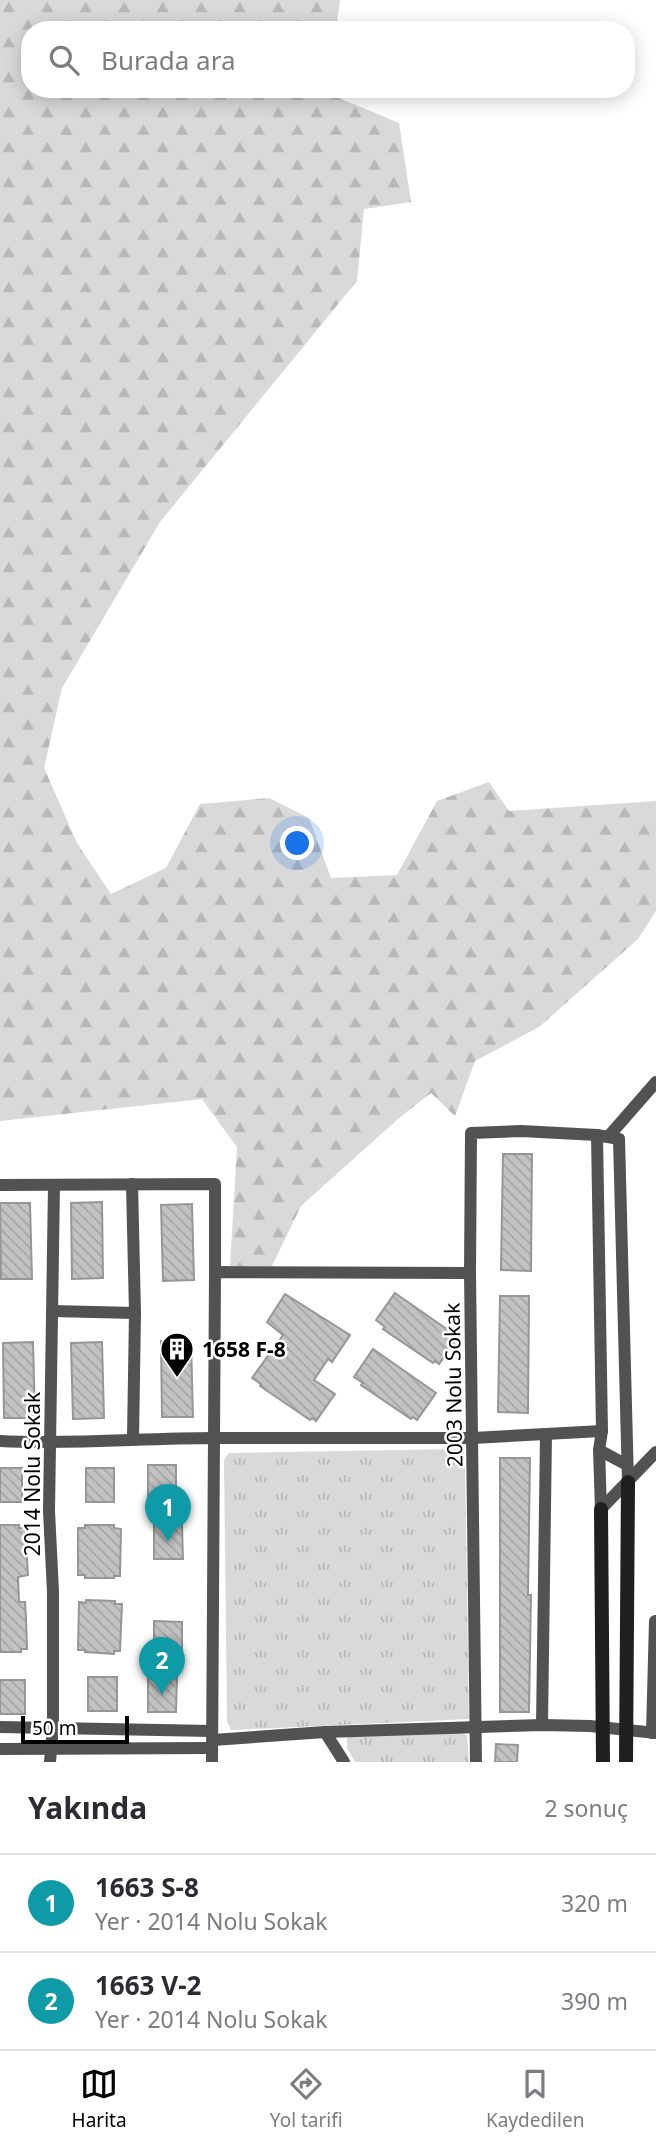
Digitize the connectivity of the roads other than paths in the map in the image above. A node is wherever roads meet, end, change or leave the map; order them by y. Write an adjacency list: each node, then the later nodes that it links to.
1 (656, 1082): 2 (street)
2 (603, 1136): 7 (street, 2003 Nolu Sokak); 10 (street); 19 (street)
3 (132, 1184): 5 (street); 6 (street); 9 (street)
4 (0, 1185): 5 (street)
5 (54, 1185): 8 (street, 2014 Nolu Sokak)
6 (215, 1272): 7 (street); 13 (street)
7 (470, 1273): 14 (street, 2003 Nolu Sokak)
8 (52, 1311): 9 (street); 16 (street, 2014 Nolu Sokak)
9 (135, 1313): 12 (street)
10 (602, 1431): 11 (street); 17 (street)
11 (546, 1434): 14 (street); 23 (street)
12 (133, 1438): 13 (street); 16 (street)
13 (214, 1438): 14 (street); 31 (street)
14 (473, 1438): 26 (street, 2003 Nolu Sokak)
15 (0, 1441): 16 (street)
16 (51, 1444): 25 (street, 2014 Nolu Sokak)
17 (599, 1450): 19 (street); 21 (street)
18 (656, 1452): 20 (street)
19 (627, 1465): 20 (street)
20 (628, 1482): 21 (street); 28 (street)
21 (601, 1509): 27 (street)
22 (655, 1621): 30 (street)
23 (542, 1725): 26 (street); 27 (street)
24 (0, 1727): 25 (street)
25 (53, 1727): 31 (street); 32 (street, 2014 Nolu Sokak)
26 (476, 1727): 29 (street); 37 (street, 2003 Nolu Sokak)
27 (604, 1728): 28 (street); 38 (street)
28 (626, 1731): 30 (street); 39 (street)
29 (325, 1732): 31 (street); 36 (street)
30 (654, 1733)
31 (212, 1740): 32 (street); 35 (street)
32 (50, 1748): 33 (street); 34 (street, 2014 Nolu Sokak)
33 (0, 1749)
34 (50, 1762)
35 (212, 1762)
36 (344, 1762)
37 (477, 1762)
38 (603, 1762)
39 (626, 1762)

